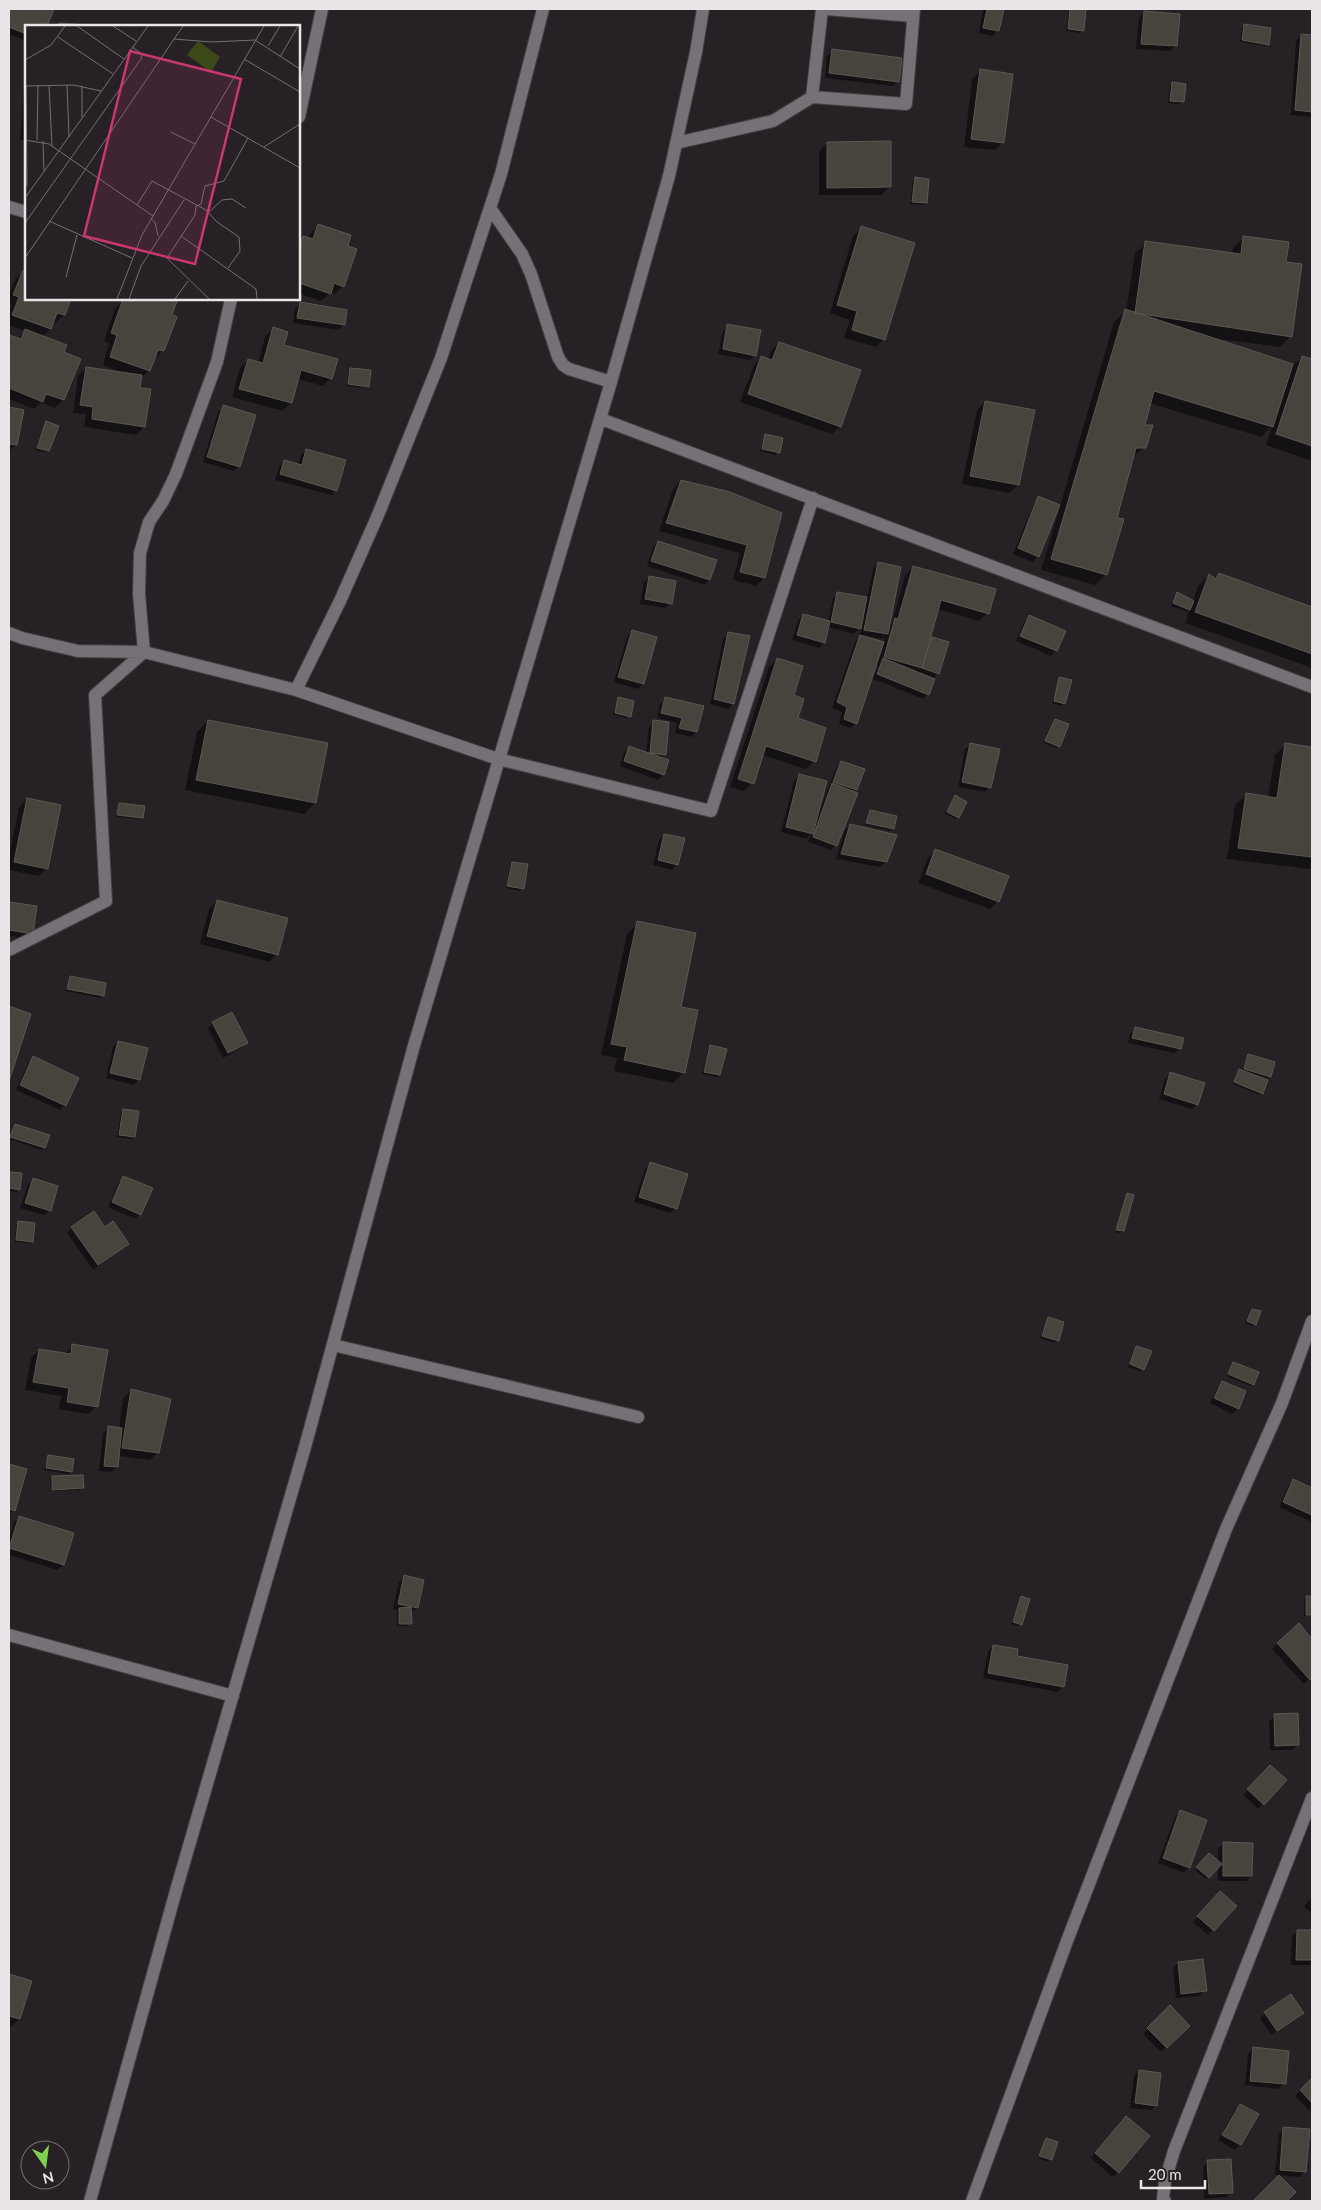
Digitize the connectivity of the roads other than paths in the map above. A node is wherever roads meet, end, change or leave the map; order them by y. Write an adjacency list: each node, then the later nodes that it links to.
1 (322, 9): 8 (street)
2 (543, 9): 11 (street)
3 (703, 9): 9 (street)
4 (822, 9): 7 (street)
5 (826, 9): 6 (street)
6 (914, 12): 7 (street)
7 (812, 97): 9 (street)
8 (300, 112)
9 (676, 143): 14 (street)
10 (9, 207): 12 (street)
11 (490, 208): 14 (street); 20 (street)
12 (25, 212)
13 (231, 300): 18 (street)
14 (612, 382): 15 (street)
15 (601, 419): 16 (street); 21 (street)
16 (813, 498): 19 (street); 21 (street)
17 (9, 633): 18 (street)
18 (144, 652): 20 (street); 22 (street)
19 (1312, 687)
20 (296, 690): 21 (street)
21 (498, 759): 24 (street)
22 (9, 950)
23 (1312, 1321): 30 (street)
24 (333, 1345): 25 (street); 27 (street)
25 (638, 1417)
26 (9, 1635): 27 (street)
27 (233, 1696): 29 (street)
28 (1312, 1798): 31 (street)
29 (90, 2201)
30 (972, 2201)
31 (1165, 2201)

